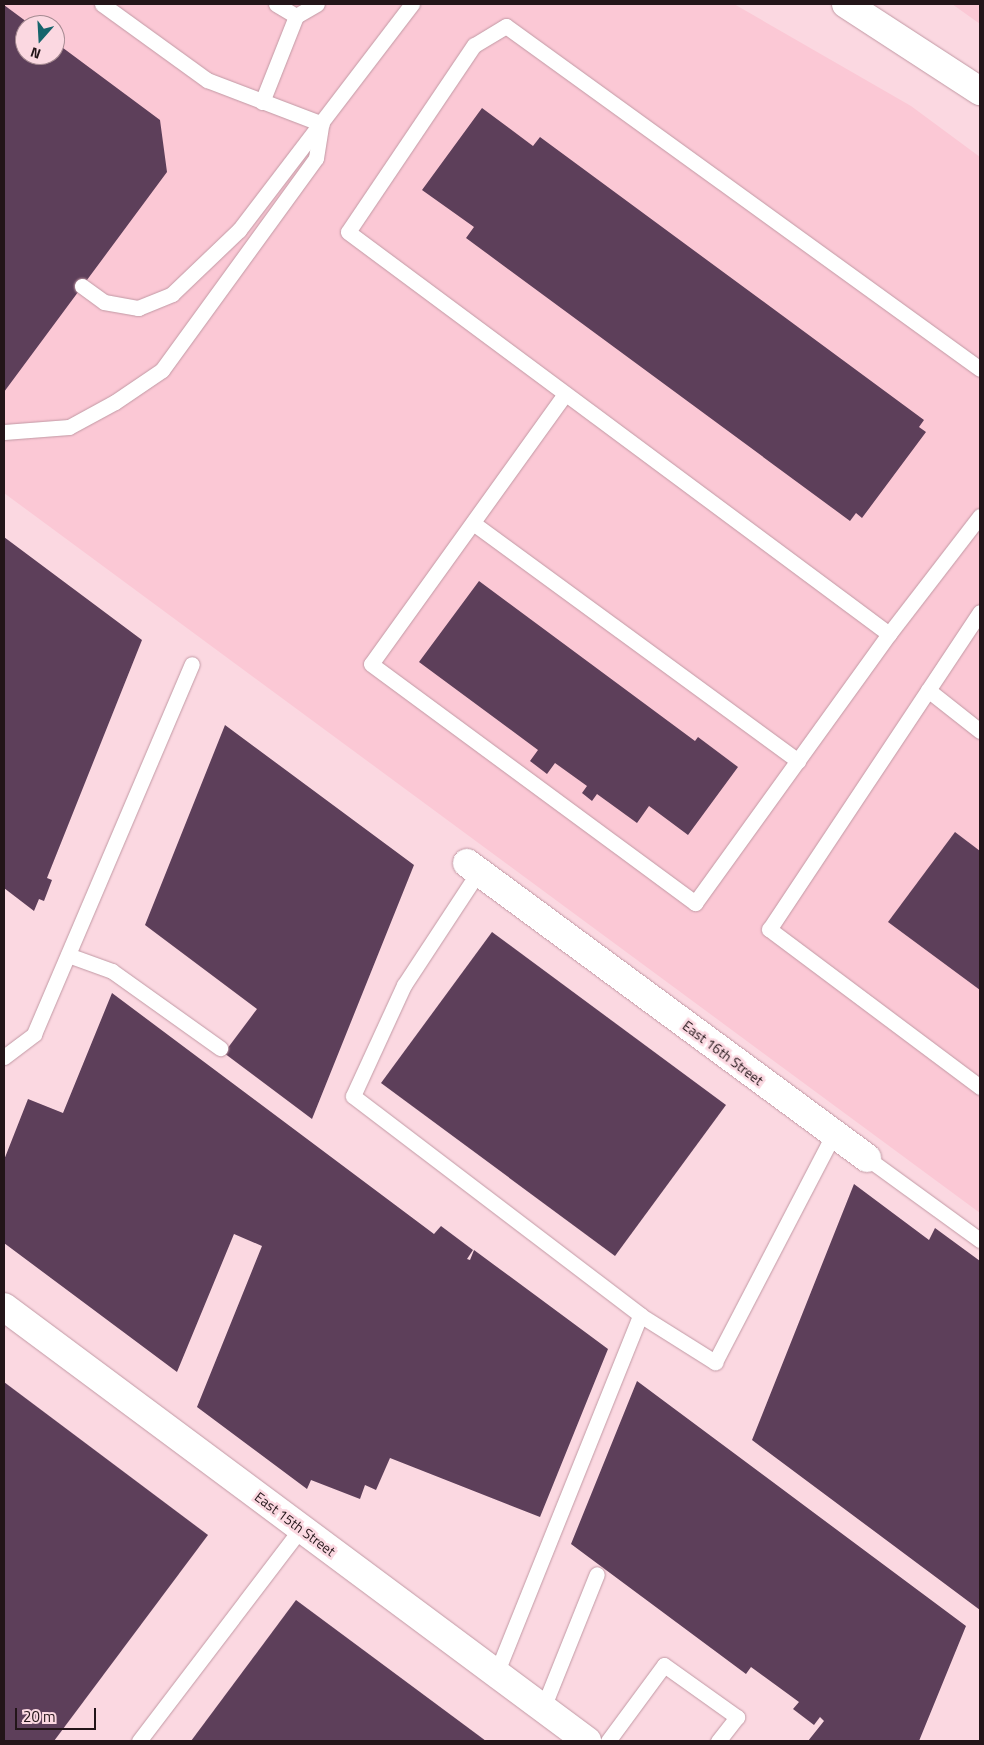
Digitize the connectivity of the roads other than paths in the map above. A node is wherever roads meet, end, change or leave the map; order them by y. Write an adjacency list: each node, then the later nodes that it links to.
1 (102, 4): 8 (lane)
2 (276, 4): 6 (lane)
3 (317, 4): 6 (lane)
4 (412, 4): 9 (lane)
5 (858, 7): 7 (street)
6 (296, 16): 8 (lane)
7 (980, 91)
8 (262, 102): 9 (lane)
9 (322, 124): 10 (lane); 13 (lane)
10 (82, 286)
11 (980, 369): 12 (lane)
12 (565, 394): 15 (lane); 17 (lane)
13 (4, 432)
14 (980, 516): 17 (lane)
15 (473, 523): 21 (lane); 21 (lane)
16 (980, 612): 19 (lane)
17 (889, 634): 21 (lane)
18 (192, 664): 23 (lane)
19 (928, 690): 20 (lane); 26 (lane)
20 (980, 731)
21 (798, 761)
22 (473, 867): 27 (street, East 16th Street); 31 (lane)
23 (68, 955): 24 (lane); 25 (lane)
24 (220, 1048)
25 (4, 1057)
26 (980, 1087)
27 (833, 1135): 28 (street, East 16th Street); 31 (lane)
28 (867, 1158): 29 (lane, East 16th Street)
29 (980, 1240)
30 (4, 1307): 32 (street, East 15th Street)
31 (640, 1315): 34 (lane)
32 (301, 1528): 34 (street, East 15th Street); 36 (lane)
33 (597, 1574): 35 (lane)
34 (496, 1674): 35 (street, East 15th Street)
35 (543, 1708): 37 (street, East 15th Street)
36 (139, 1741)
37 (587, 1741)
38 (608, 1741): 39 (lane)
39 (718, 1741)

